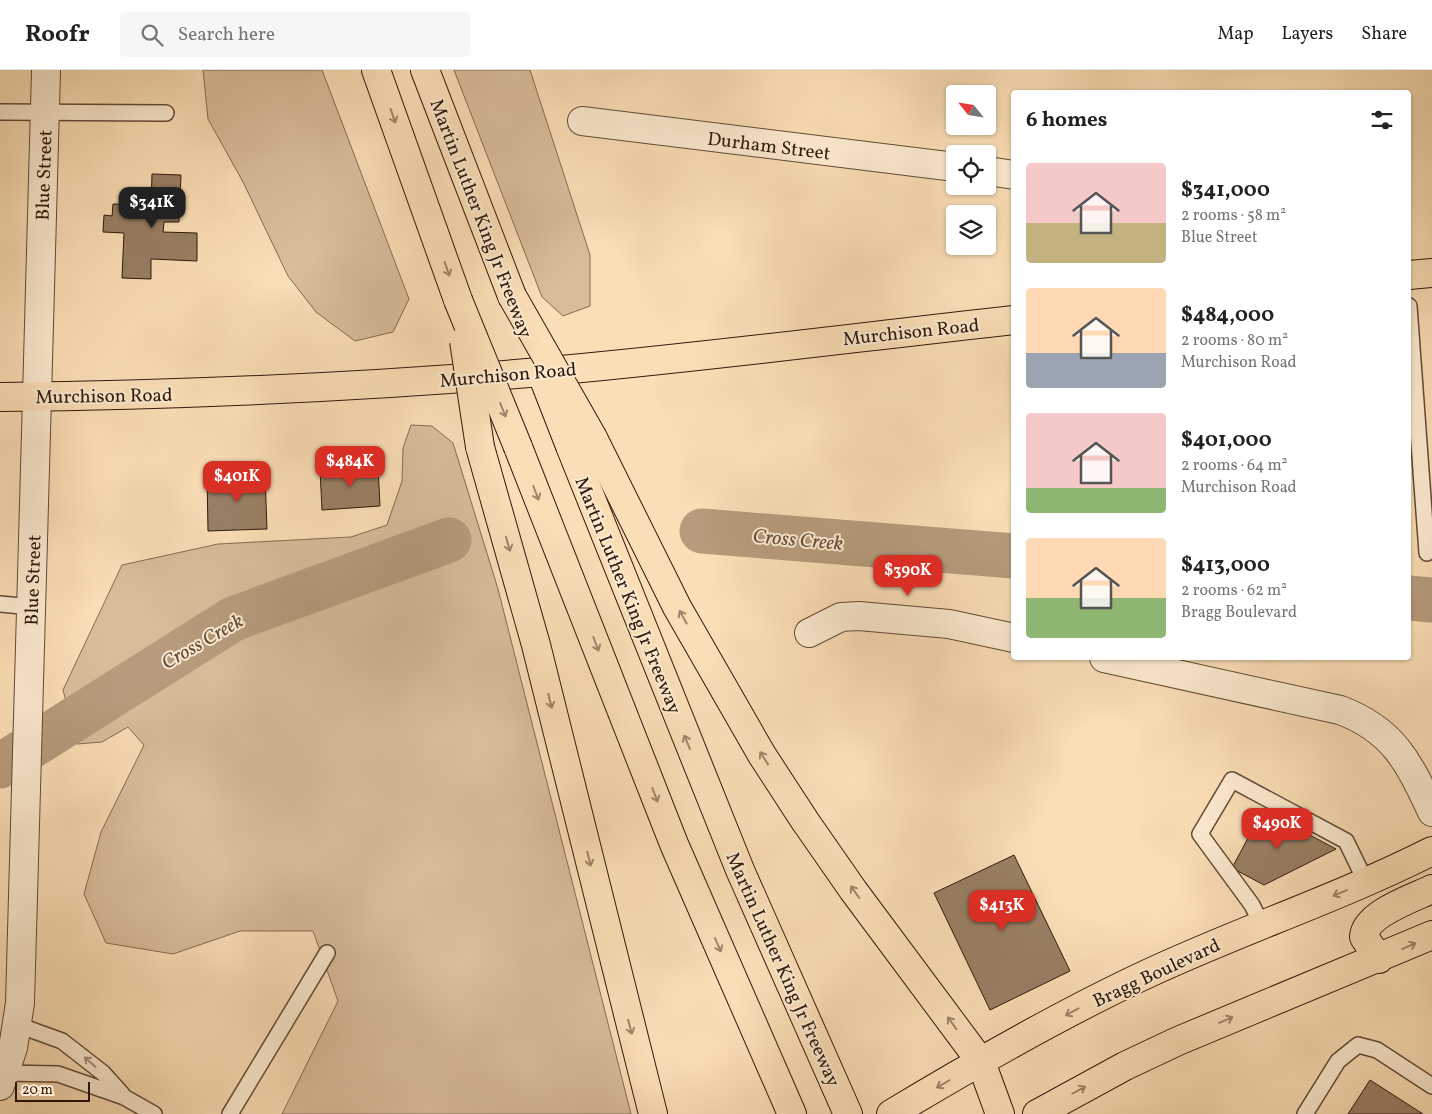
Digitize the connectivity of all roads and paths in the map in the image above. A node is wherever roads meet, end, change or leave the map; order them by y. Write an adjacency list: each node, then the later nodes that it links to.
1 (46, 70): 6 (street, Blue Street)
2 (376, 70): 13 (main road, one-way to 13)
3 (425, 70): 18 (main road, Martin Luther King Jr Freeway, bridge)
4 (0, 112): 6 (lane)
5 (166, 113): 6 (lane)
6 (45, 114): 17 (street, Blue Street)
7 (582, 121): 8 (street, Durham Street)
8 (946, 166)
9 (996, 172): 10 (street)
10 (1011, 175)
11 (1432, 273): 12 (main road)
12 (1411, 275)
13 (458, 300): 41 (main road, one-way to 41, bridge); 42 (main road, one-way to 42, bridge)
14 (1011, 320): 17 (main road, Murchison Road)
15 (1411, 350): 19 (lane)
16 (0, 397): 17 (main road, Murchison Road)
17 (37, 397): 21 (street, Blue Street)
18 (582, 442): 34 (main road, one-way to 18); 43 (main road, Martin Luther King Jr Freeway, one-way to 18)
19 (1427, 553)
20 (0, 604): 21 (lane)
21 (32, 607): 33 (street, Blue Street)
22 (809, 632): 23 (street)
23 (1011, 637)
24 (1113, 660): 25 (street)
25 (1432, 812)
26 (1432, 851): 27 (main road, Bragg Boulevard)
27 (1366, 882): 29 (main road, Bragg Boulevard, one-way to 29); 29 (lane)
28 (1432, 888): 32 (main road)
29 (1262, 924): 34 (main road, Bragg Boulevard, one-way to 34)
30 (1432, 935): 32 (main road, one-way to 30)
31 (327, 953): 40 (lane)
32 (1379, 959): 45 (main road, one-way to 32)
33 (18, 1025): 35 (street, Blue Street); 37 (lane, one-way to 33)
34 (981, 1062): 38 (main road, Bragg Boulevard, one-way to 38); 44 (main road)
35 (3, 1080): 37 (lane)
36 (1432, 1086): 46 (lane)
37 (124, 1096): 39 (lane)
38 (898, 1110)
39 (154, 1114)
40 (230, 1114)
41 (653, 1114)
42 (792, 1114)
43 (848, 1114)
44 (1000, 1114)
45 (1037, 1114)
46 (1304, 1114)

